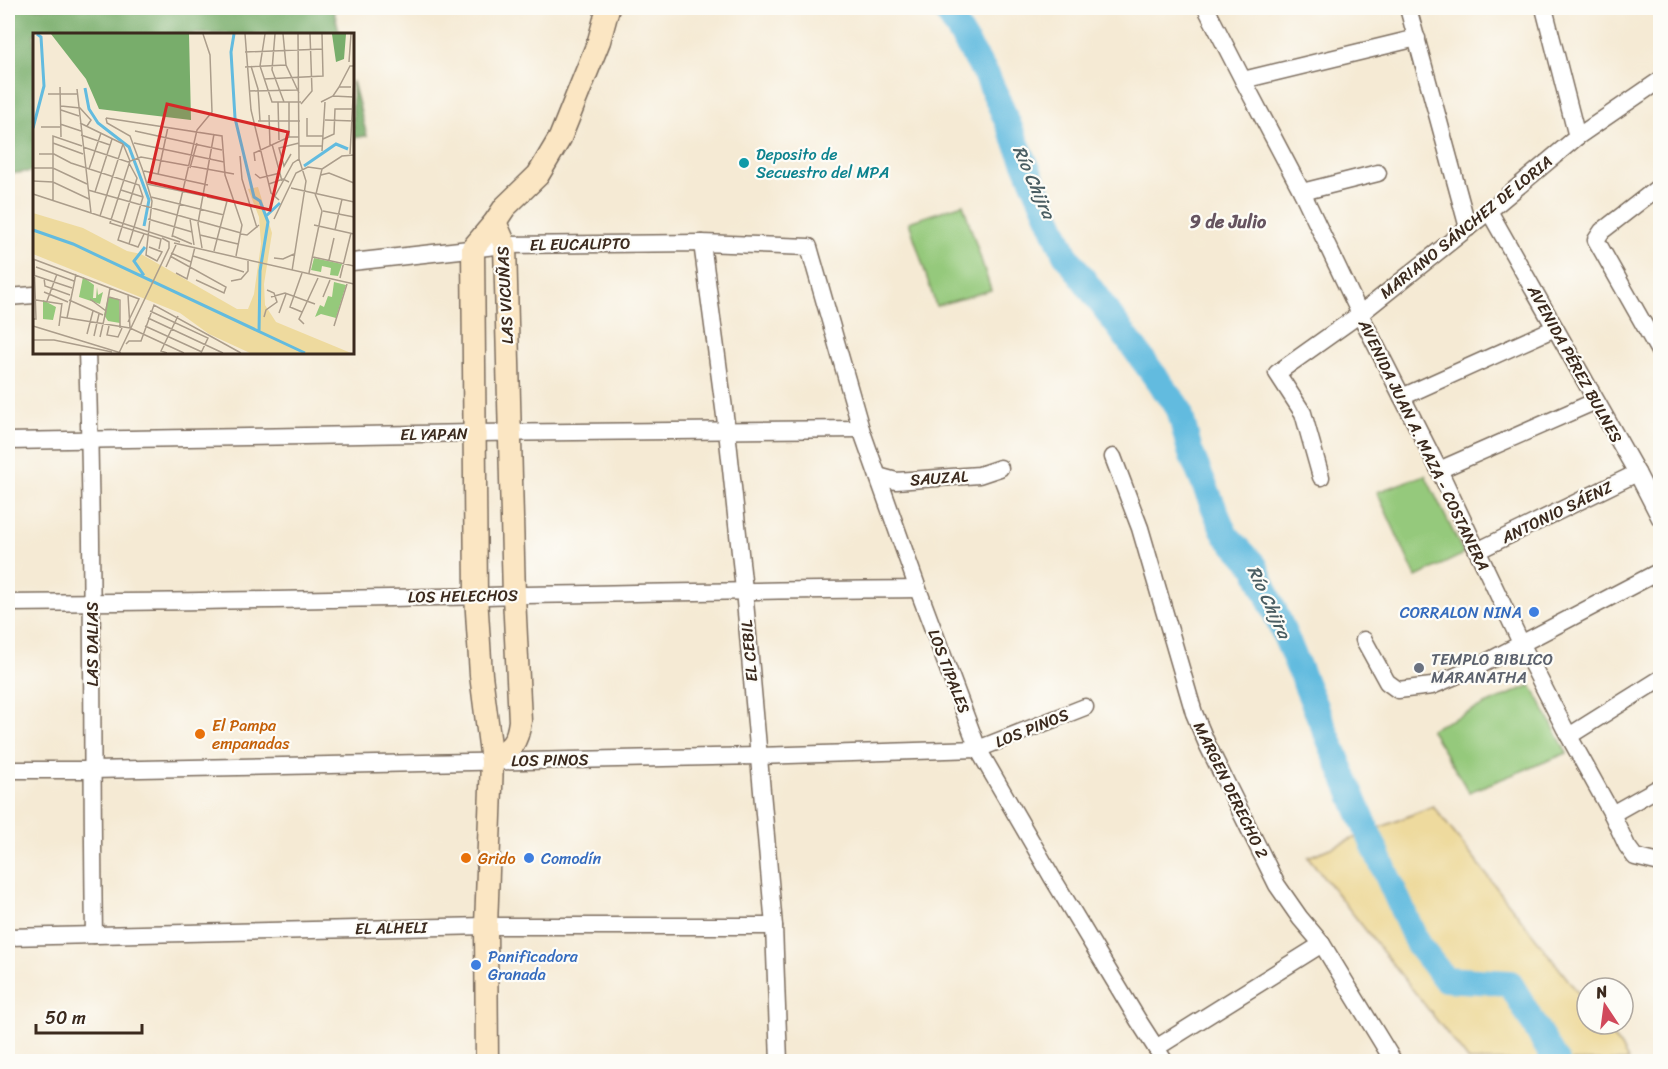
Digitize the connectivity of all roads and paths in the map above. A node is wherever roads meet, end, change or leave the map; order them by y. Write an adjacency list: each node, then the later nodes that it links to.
1 (608, 8): 13 (street)
2 (1206, 8): 6 (street, AVENIDA JUAN A. MAZA - COSTANERA)
3 (1408, 8): 5 (street)
4 (1544, 8): 8 (street)
5 (1417, 38): 6 (street); 14 (street)
6 (1243, 80): 11 (street, AVENIDA JUAN A. MAZA - COSTANERA)
7 (1660, 80): 8 (street, MARIANO SÁNCHEZ DE LORIA)
8 (1576, 137): 12 (street, MARIANO SÁNCHEZ DE LORIA)
9 (1378, 173): 11 (street)
10 (1660, 186): 24 (street)
11 (1302, 192): 22 (street, AVENIDA JUAN A. MAZA - COSTANERA)
12 (1489, 211): 14 (street, MARIANO SÁNCHEZ DE LORIA); 23 (street, AVENIDA PÉREZ BULNES)
13 (495, 222): 16 (street, LAS VICUÑAS); 18 (street, LAS VICUÑAS)
14 (1468, 228): 22 (street, MARIANO SÁNCHEZ DE LORIA)
15 (702, 243): 16 (street, EL EUCALIPTO); 17 (street, EL EUCALIPTO); 29 (street, EL CEBIL)
16 (505, 245): 18 (street, EL EUCALIPTO); 30 (street, LAS VICUÑAS)
17 (809, 247): 28 (street, LOS TIPALES)
18 (473, 248): 19 (street, EL EUCALIPTO); 31 (street, LAS VICUÑAS)
19 (354, 262)
20 (33, 295): 21 (street)
21 (8, 297)
22 (1360, 314): 26 (street, AVENIDA JUAN A. MAZA - COSTANERA); 39 (street, MARIANO SÁNCHEZ DE LORIA)
23 (1555, 328): 26 (street); 27 (street, AVENIDA PÉREZ BULNES)
24 (1659, 347)
25 (87, 354): 32 (street, LAS DALIAS)
26 (1402, 397): 36 (street, AVENIDA JUAN A. MAZA - COSTANERA)
27 (1596, 401): 36 (street); 37 (street, AVENIDA PÉREZ BULNES)
28 (861, 429): 29 (street, EL YAPAN); 38 (street, LOS TIPALES)
29 (727, 431): 30 (street, EL YAPAN); 44 (street, EL CEBIL)
30 (510, 432): 31 (street, EL YAPAN); 46 (street, LAS VICUÑAS)
31 (475, 433): 32 (street, EL YAPAN); 45 (street, LAS VICUÑAS)
32 (90, 440): 33 (street, EL YAPAN); 47 (street, LAS DALIAS)
33 (8, 441)
34 (1113, 457): 68 (street, MARGEN DERECHO 2)
35 (1000, 468): 38 (street, SAUZAL)
36 (1439, 470): 41 (street, AVENIDA JUAN A. MAZA - COSTANERA)
37 (1637, 473): 40 (street, AVENIDA PÉREZ BULNES); 41 (street, ANTONIO SÁENZ)
38 (878, 476): 43 (street, LOS TIPALES)
39 (1321, 477)
40 (1660, 517)
41 (1477, 551): 50 (street, AVENIDA JUAN A. MAZA - COSTANERA)
42 (1660, 571): 50 (street)
43 (918, 589): 44 (street, LOS HELECHOS); 56 (street, LOS TIPALES)
44 (744, 590): 46 (street, LOS HELECHOS); 57 (street, EL CEBIL)
45 (476, 596): 46 (street, LOS HELECHOS); 47 (street, LOS HELECHOS); 52 (street, LAS VICUÑAS)
46 (514, 596): 51 (street, LAS VICUÑAS)
47 (93, 602): 48 (street, LOS HELECHOS); 60 (street, LAS DALIAS)
48 (8, 603)
49 (1364, 640): 50 (street)
50 (1521, 643): 55 (street, AVENIDA JUAN A. MAZA - COSTANERA)
51 (518, 674): 52 (street); 58 (street, LAS VICUÑAS)
52 (481, 675): 58 (street, LAS VICUÑAS)
53 (1660, 680): 55 (street)
54 (1085, 706): 56 (street, LOS PINOS)
55 (1569, 736): 62 (street, AVENIDA JUAN A. MAZA - COSTANERA)
56 (978, 749): 57 (street, LOS PINOS); 69 (street, LOS TIPALES)
57 (758, 756): 58 (street, LOS PINOS); 65 (street, EL CEBIL)
58 (492, 761): 60 (street, LOS PINOS); 64 (street, LAS VICUÑAS)
59 (8, 770): 60 (street, LOS PINOS)
60 (92, 770): 66 (street, LAS DALIAS)
61 (1660, 787): 62 (street)
62 (1612, 814): 63 (street, AVENIDA JUAN A. MAZA - COSTANERA)
63 (1660, 863)
64 (486, 926): 65 (street, EL ALHELI); 66 (street, EL ALHELI); 70 (street, LAS VICUÑAS)
65 (774, 926): 71 (street, EL CEBIL)
66 (94, 935): 67 (street, EL ALHELI)
67 (8, 937)
68 (1322, 944): 69 (street); 72 (street, MARGEN DERECHO 2)
69 (1161, 1055)
70 (487, 1062)
71 (779, 1062)
72 (1394, 1062)

